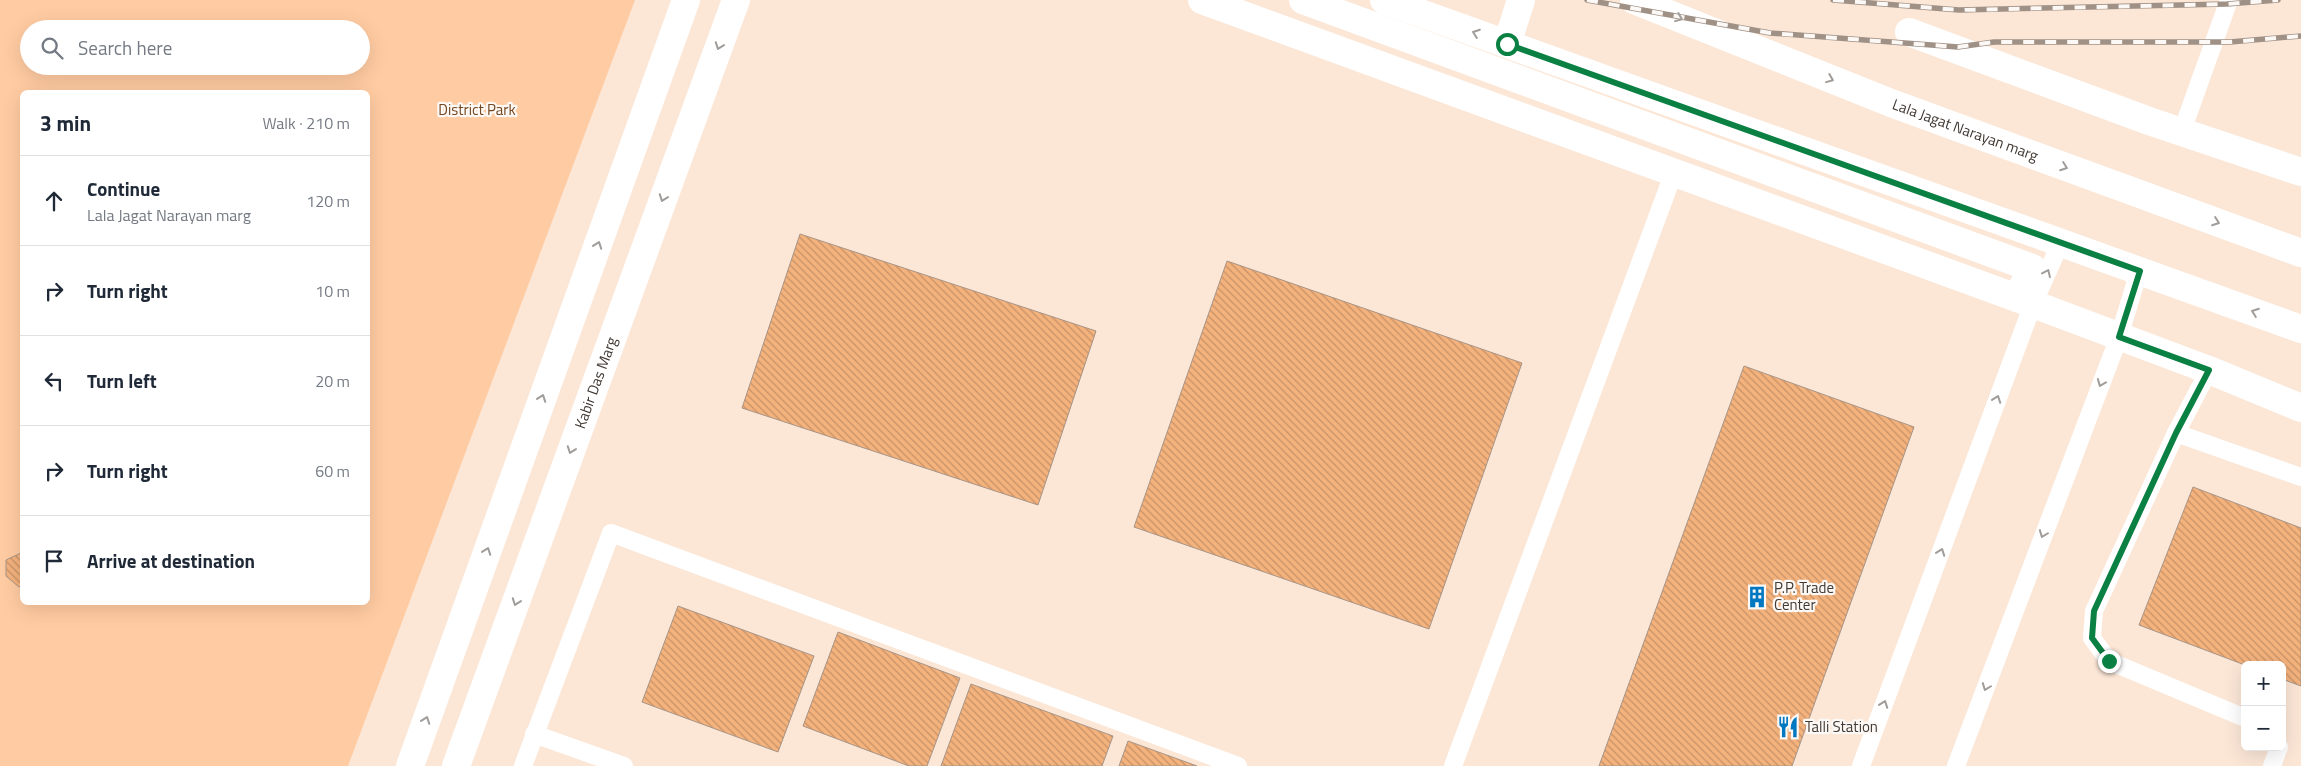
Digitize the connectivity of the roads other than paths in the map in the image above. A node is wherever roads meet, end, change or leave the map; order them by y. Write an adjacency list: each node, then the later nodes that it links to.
1 (686, 0): 27 (street, one-way to 1)
2 (736, 0): 28 (street, Kabir Das Marg, one-way to 28)
3 (1202, 0): 12 (street)
4 (1304, 0): 17 (street)
5 (1384, 0): 10 (street, one-way to 5)
6 (1521, 0): 10 (street)
7 (1634, 0): 15 (street, Lala Jagat Narayan marg, one-way to 15)
8 (2228, 0): 11 (lane)
9 (1909, 32): 11 (street)
10 (1507, 44): 14 (street)
11 (2182, 131): 13 (street)
12 (1674, 172): 17 (street); 32 (lane)
13 (2301, 172)
14 (2061, 242): 16 (street); 17 (lane, one-way to 14)
15 (2301, 254)
16 (2140, 271): 18 (street, one-way to 16); 19 (lane)
17 (2025, 301): 19 (street); 33 (lane, one-way to 17)
18 (2301, 329)
19 (2119, 337): 20 (street); 34 (lane, one-way to 34)
20 (2209, 370): 21 (street); 22 (lane)
21 (2301, 408)
22 (2176, 433): 23 (lane); 24 (lane)
23 (2301, 477)
24 (2241, 716)
25 (534, 734): 29 (lane); 30 (lane); 31 (lane)
26 (2277, 751): 35 (lane)
27 (410, 766)
28 (456, 766)
29 (523, 766)
30 (624, 766)
31 (1238, 766)
32 (1453, 766)
33 (1861, 766)
34 (1956, 766)
35 (2272, 766)

